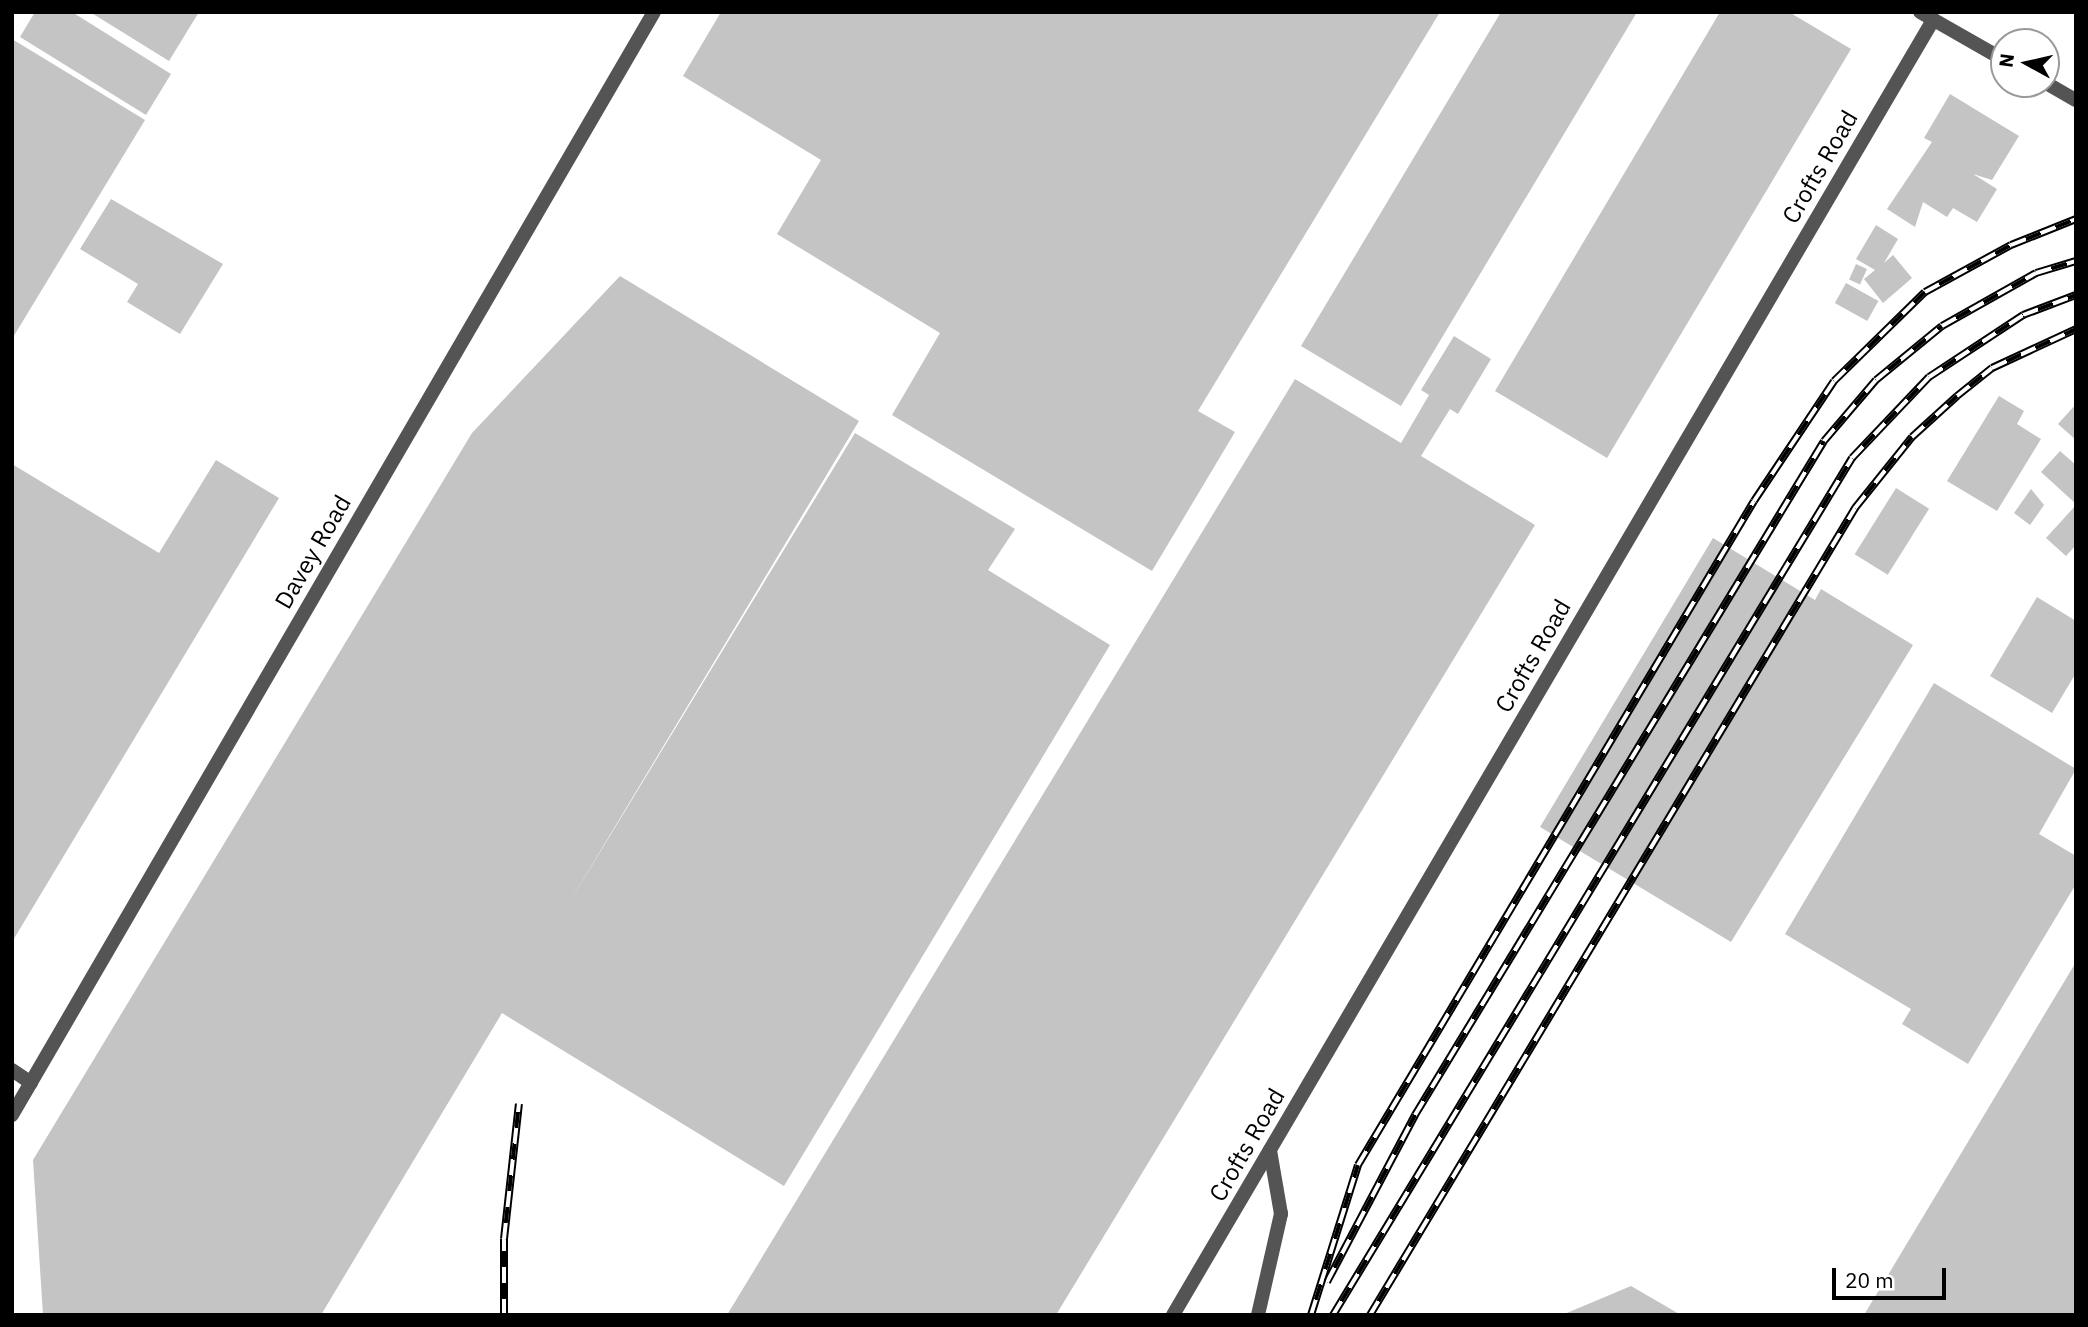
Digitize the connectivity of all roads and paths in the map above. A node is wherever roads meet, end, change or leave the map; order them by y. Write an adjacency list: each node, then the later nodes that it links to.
1 (654, 12): 7 (street, Davey Road)
2 (1926, 16): 3 (street); 9 (street, Crofts Road)
3 (1990, 52)
4 (2060, 91): 5 (street)
5 (2076, 100)
6 (12, 1070): 7 (street)
7 (31, 1083): 8 (street, Davey Road)
8 (12, 1115)
9 (1270, 1150): 10 (street, Crofts Road); 11 (street)
10 (1173, 1315)
11 (1258, 1315)

